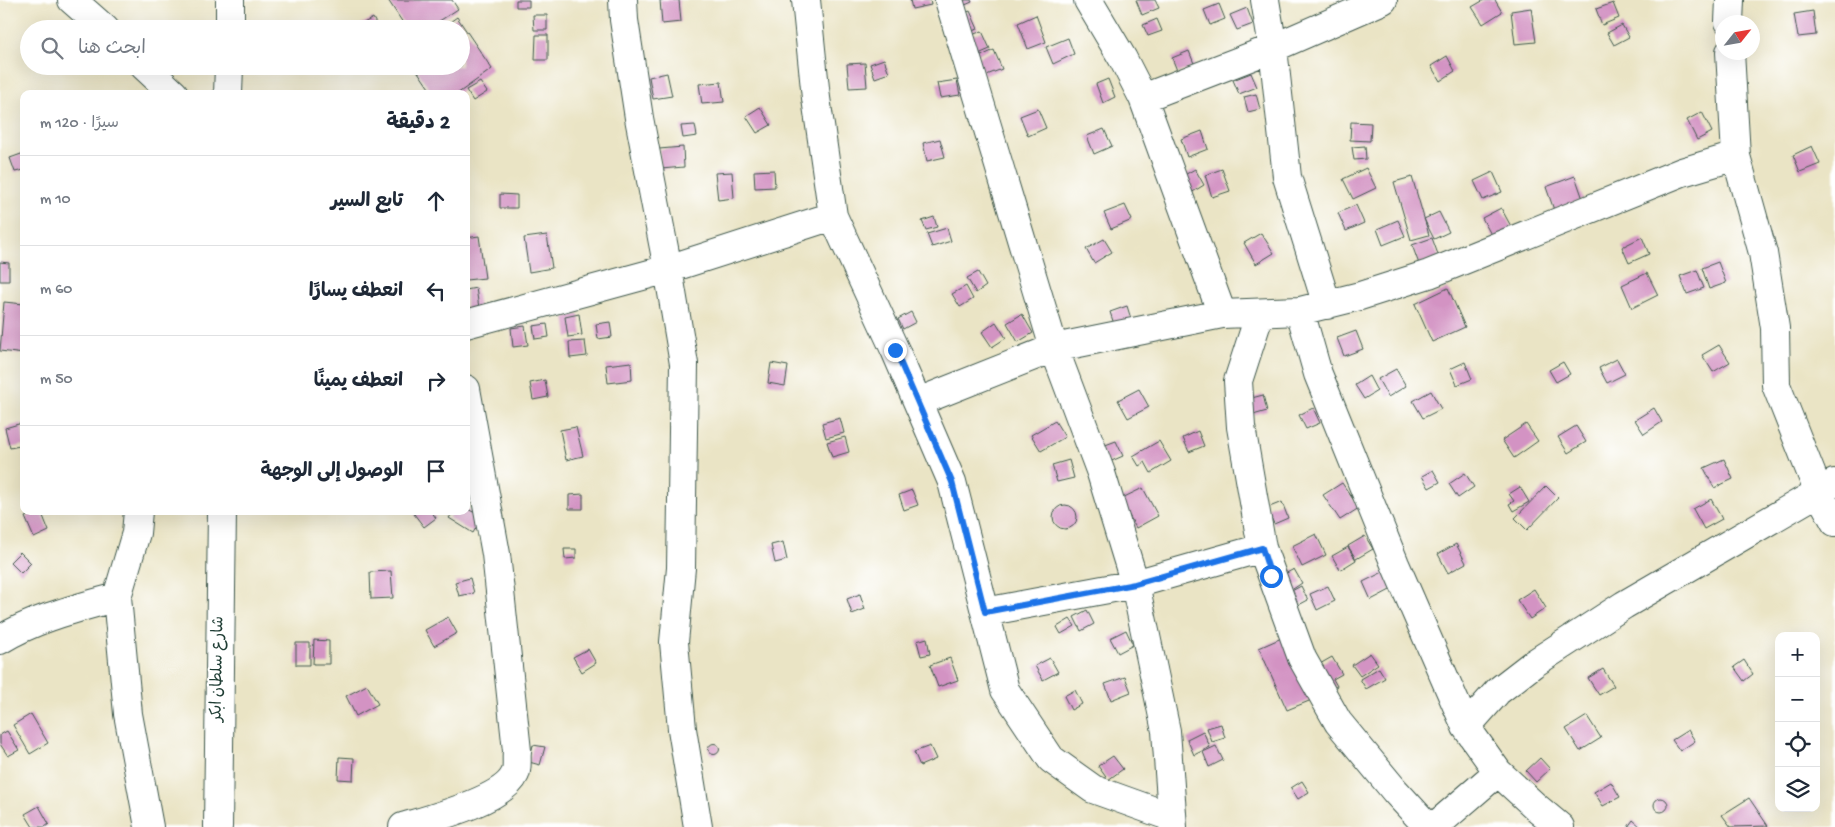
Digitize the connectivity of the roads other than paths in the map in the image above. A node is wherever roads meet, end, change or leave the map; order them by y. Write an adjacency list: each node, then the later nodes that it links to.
1 (72, 0): 11 (main road)
2 (230, 0): 12 (main road)
3 (623, 0): 22 (main road)
4 (806, 0): 21 (main road)
5 (949, 0): 28 (main road)
6 (1088, 0): 19 (main road)
7 (1265, 0): 13 (main road)
8 (1383, 0): 13 (main road)
9 (1730, 0): 10 (main road)
10 (1729, 15)
11 (95, 20)
12 (230, 20)
13 (1273, 48): 19 (main road); 23 (main road)
14 (1730, 60): 20 (main road)
15 (154, 75): 17 (main road)
16 (229, 75): 18 (main road)
17 (170, 90)
18 (228, 90)
19 (1143, 98): 26 (main road)
20 (1736, 156): 23 (main road); 31 (main road)
21 (833, 216): 22 (main road); 29 (main road)
22 (668, 268): 27 (main road); 46 (main road)
23 (1327, 304): 24 (main road)
24 (1300, 311): 25 (main road); 40 (main road)
25 (1260, 313): 26 (main road); 35 (main road)
26 (1222, 314): 28 (main road)
27 (470, 323)
28 (1054, 348): 29 (main road); 36 (main road)
29 (918, 402): 38 (main road)
30 (470, 411): 45 (main road)
31 (1827, 487): 34 (main road); 40 (main road)
32 (138, 515): 37 (main road)
33 (222, 515): 44 (main road, شارع سلطان ابكر)
34 (1835, 522)
35 (1262, 548): 36 (main road); 47 (main road)
36 (1135, 584): 38 (main road); 42 (main road)
37 (117, 597): 39 (main road); 43 (main road)
38 (985, 612): 42 (main road)
39 (0, 640)
40 (1466, 727): 41 (main road)
41 (1498, 772): 48 (main road); 49 (main road)
42 (1172, 822)
43 (149, 827)
44 (218, 827)
45 (403, 827)
46 (698, 827)
47 (1428, 827)
48 (1434, 827)
49 (1560, 827)

